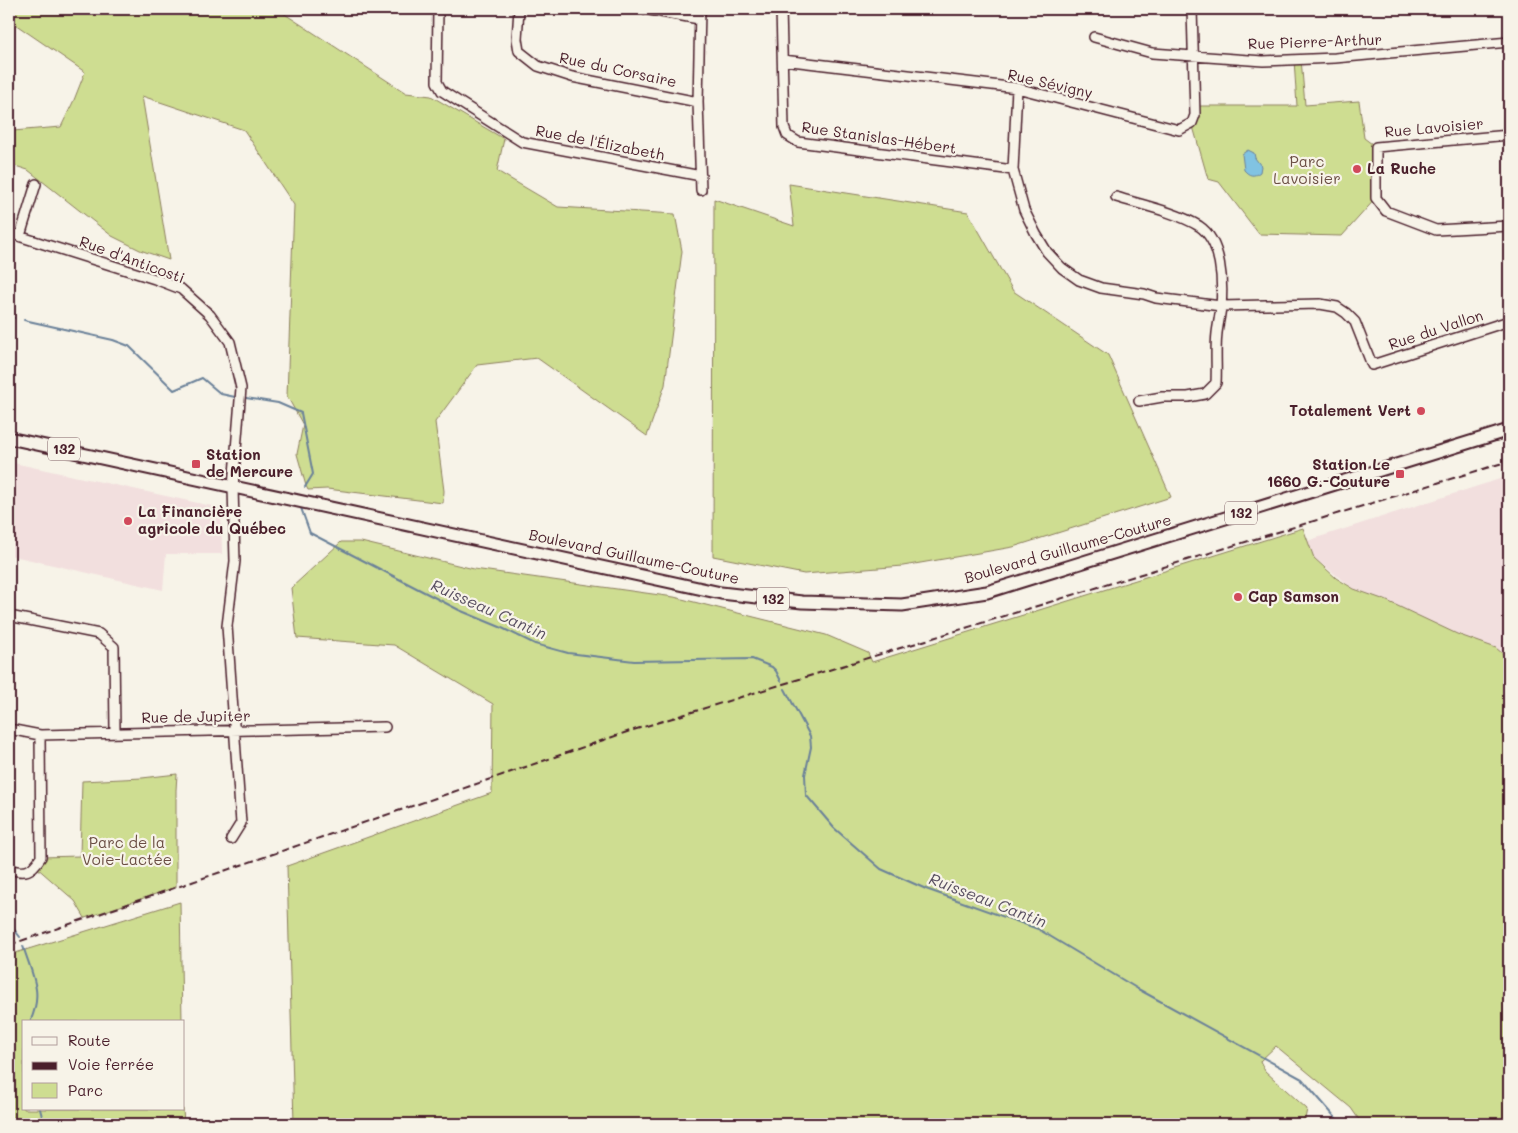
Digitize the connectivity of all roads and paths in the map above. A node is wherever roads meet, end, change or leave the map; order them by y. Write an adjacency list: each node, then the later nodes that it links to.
1 (438, 9): 16 (street, Rue de l'Élizabeth)
2 (519, 9): 13 (street, Rue du Corsaire)
3 (644, 9): 7 (street)
4 (700, 9): 7 (street)
5 (782, 9): 11 (street, Rue Stanislas-Hébert)
6 (1192, 9): 10 (street, Rue Sévigny)
7 (699, 19): 13 (street)
8 (1094, 37): 10 (street, Rue Pierre-Arthur)
9 (1509, 42): 10 (street, Rue Pierre-Arthur)
10 (1193, 55): 12 (street, Rue Sévigny)
11 (784, 60): 12 (street, Rue Sévigny); 15 (street, Rue Stanislas-Hébert)
12 (1017, 88): 15 (street)
13 (698, 102): 16 (street)
14 (1509, 135): 20 (street, Rue Lavoisier)
15 (1013, 170): 23 (street)
16 (701, 176): 18 (street)
17 (36, 184): 22 (street)
18 (701, 190)
19 (1116, 197): 23 (street)
20 (1509, 226)
21 (9, 233): 22 (street, Rue d'Anticosti)
22 (20, 236): 28 (street, Rue d'Anticosti)
23 (1221, 306): 24 (street, Rue du Vallon); 25 (street)
24 (1509, 321)
25 (1139, 401)
26 (1509, 430): 28 (main road, Boulevard Guillaume-Couture / 132)
27 (9, 438): 28 (main road, Boulevard Guillaume-Couture / 132)
28 (233, 487): 32 (street, Rue d'Anticosti)
29 (9, 616): 33 (street)
30 (385, 727): 32 (street, Rue de Jupiter)
31 (9, 729): 34 (street, Rue de Jupiter)
32 (234, 731): 33 (street, Rue de Jupiter); 35 (street, Rue d'Anticosti)
33 (115, 732): 34 (street, Rue de Jupiter)
34 (40, 735): 36 (street)
35 (231, 839)
36 (9, 869)

